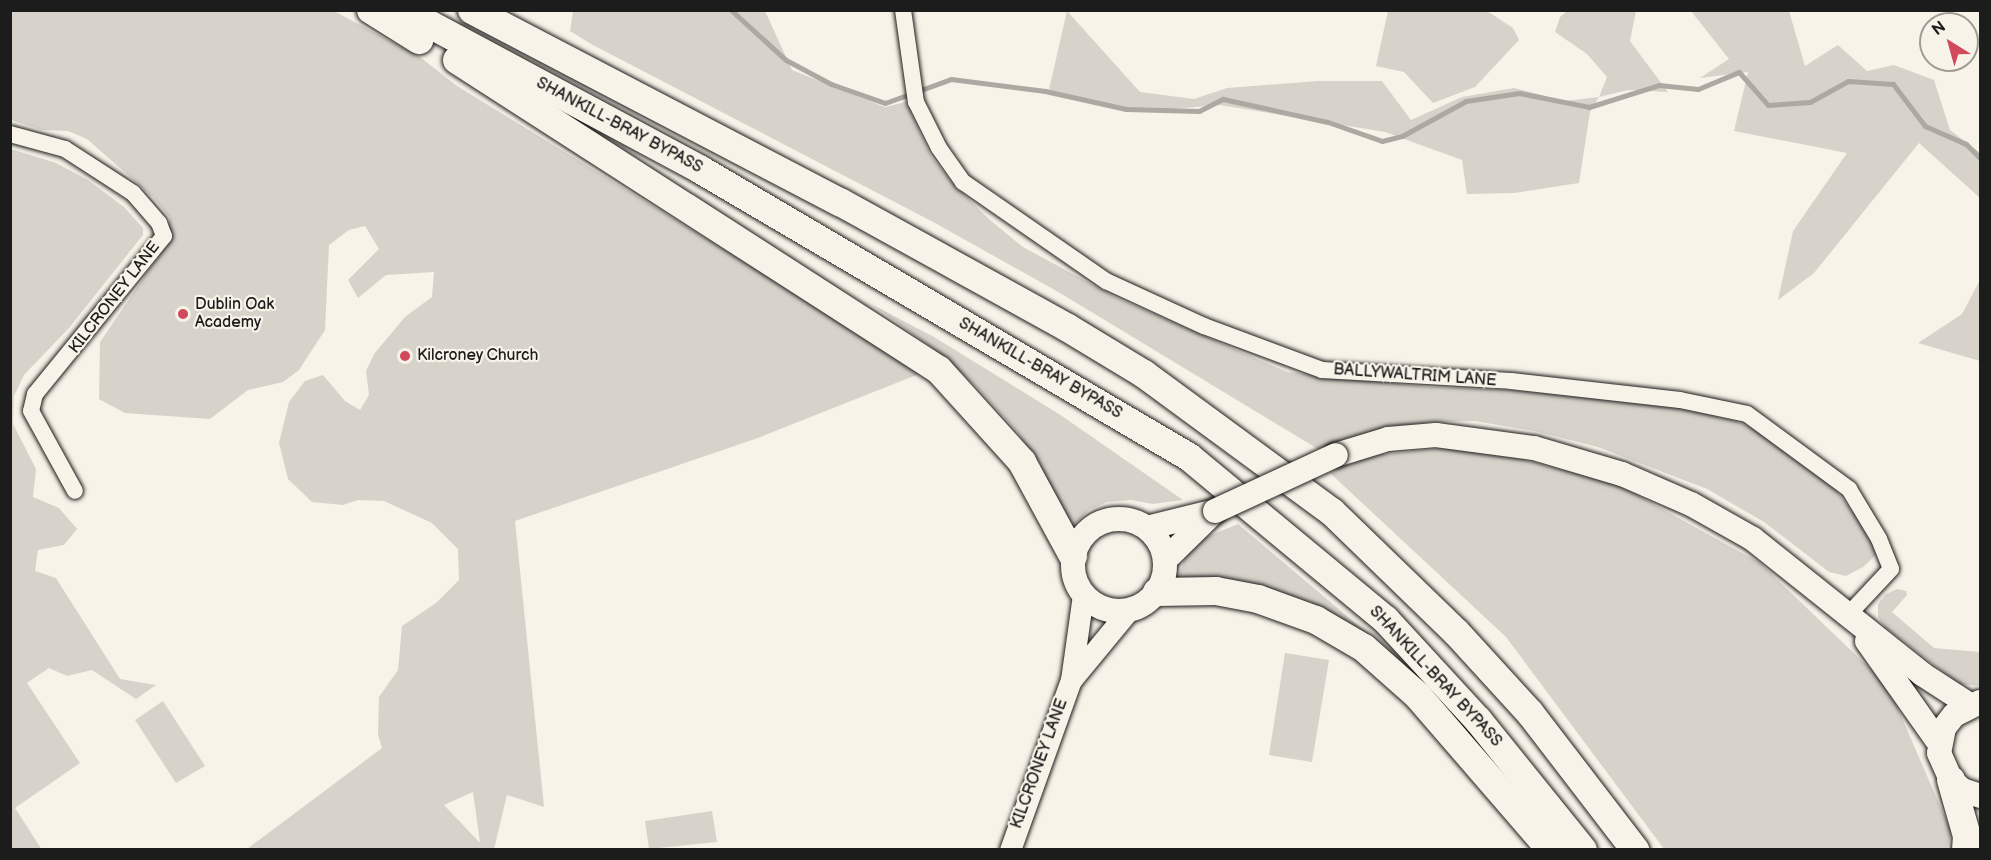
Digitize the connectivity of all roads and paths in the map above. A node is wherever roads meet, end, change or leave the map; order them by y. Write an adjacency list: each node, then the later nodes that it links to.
1 (371, 10): 11 (highway)
2 (402, 10): 24 (highway, SHANKILL-BRAY BYPASS)
3 (472, 10): 7 (highway, SHANKILL-BRAY BYPASS)
4 (501, 10): 7 (highway)
5 (903, 10): 16 (street, BALLYWALTRIM LANE)
6 (10, 134): 8 (street, KILCRONEY LANE)
7 (864, 215): 25 (highway, SHANKILL-BRAY BYPASS)
8 (75, 491)
9 (1215, 511): 10 (main road); 12 (main road); 16 (main road, bridge)
10 (1147, 528): 11 (main road); 12 (main road)
11 (1074, 556): 14 (main road)
12 (1165, 560): 13 (main road)
13 (1157, 592): 15 (main road); 23 (highway)
14 (1083, 595): 15 (main road); 17 (street, KILCRONEY LANE)
15 (1128, 611): 17 (street, KILCRONEY LANE)
16 (1848, 615): 18 (main road); 19 (main road)
17 (1071, 680): 22 (street, KILCRONEY LANE)
18 (1975, 703): 19 (main road)
19 (1939, 743): 20 (main road)
20 (1951, 780): 21 (main road); 26 (highway)
21 (1980, 796)
22 (1010, 849)
23 (1551, 849)
24 (1583, 849)
25 (1635, 849)
26 (1966, 849)

